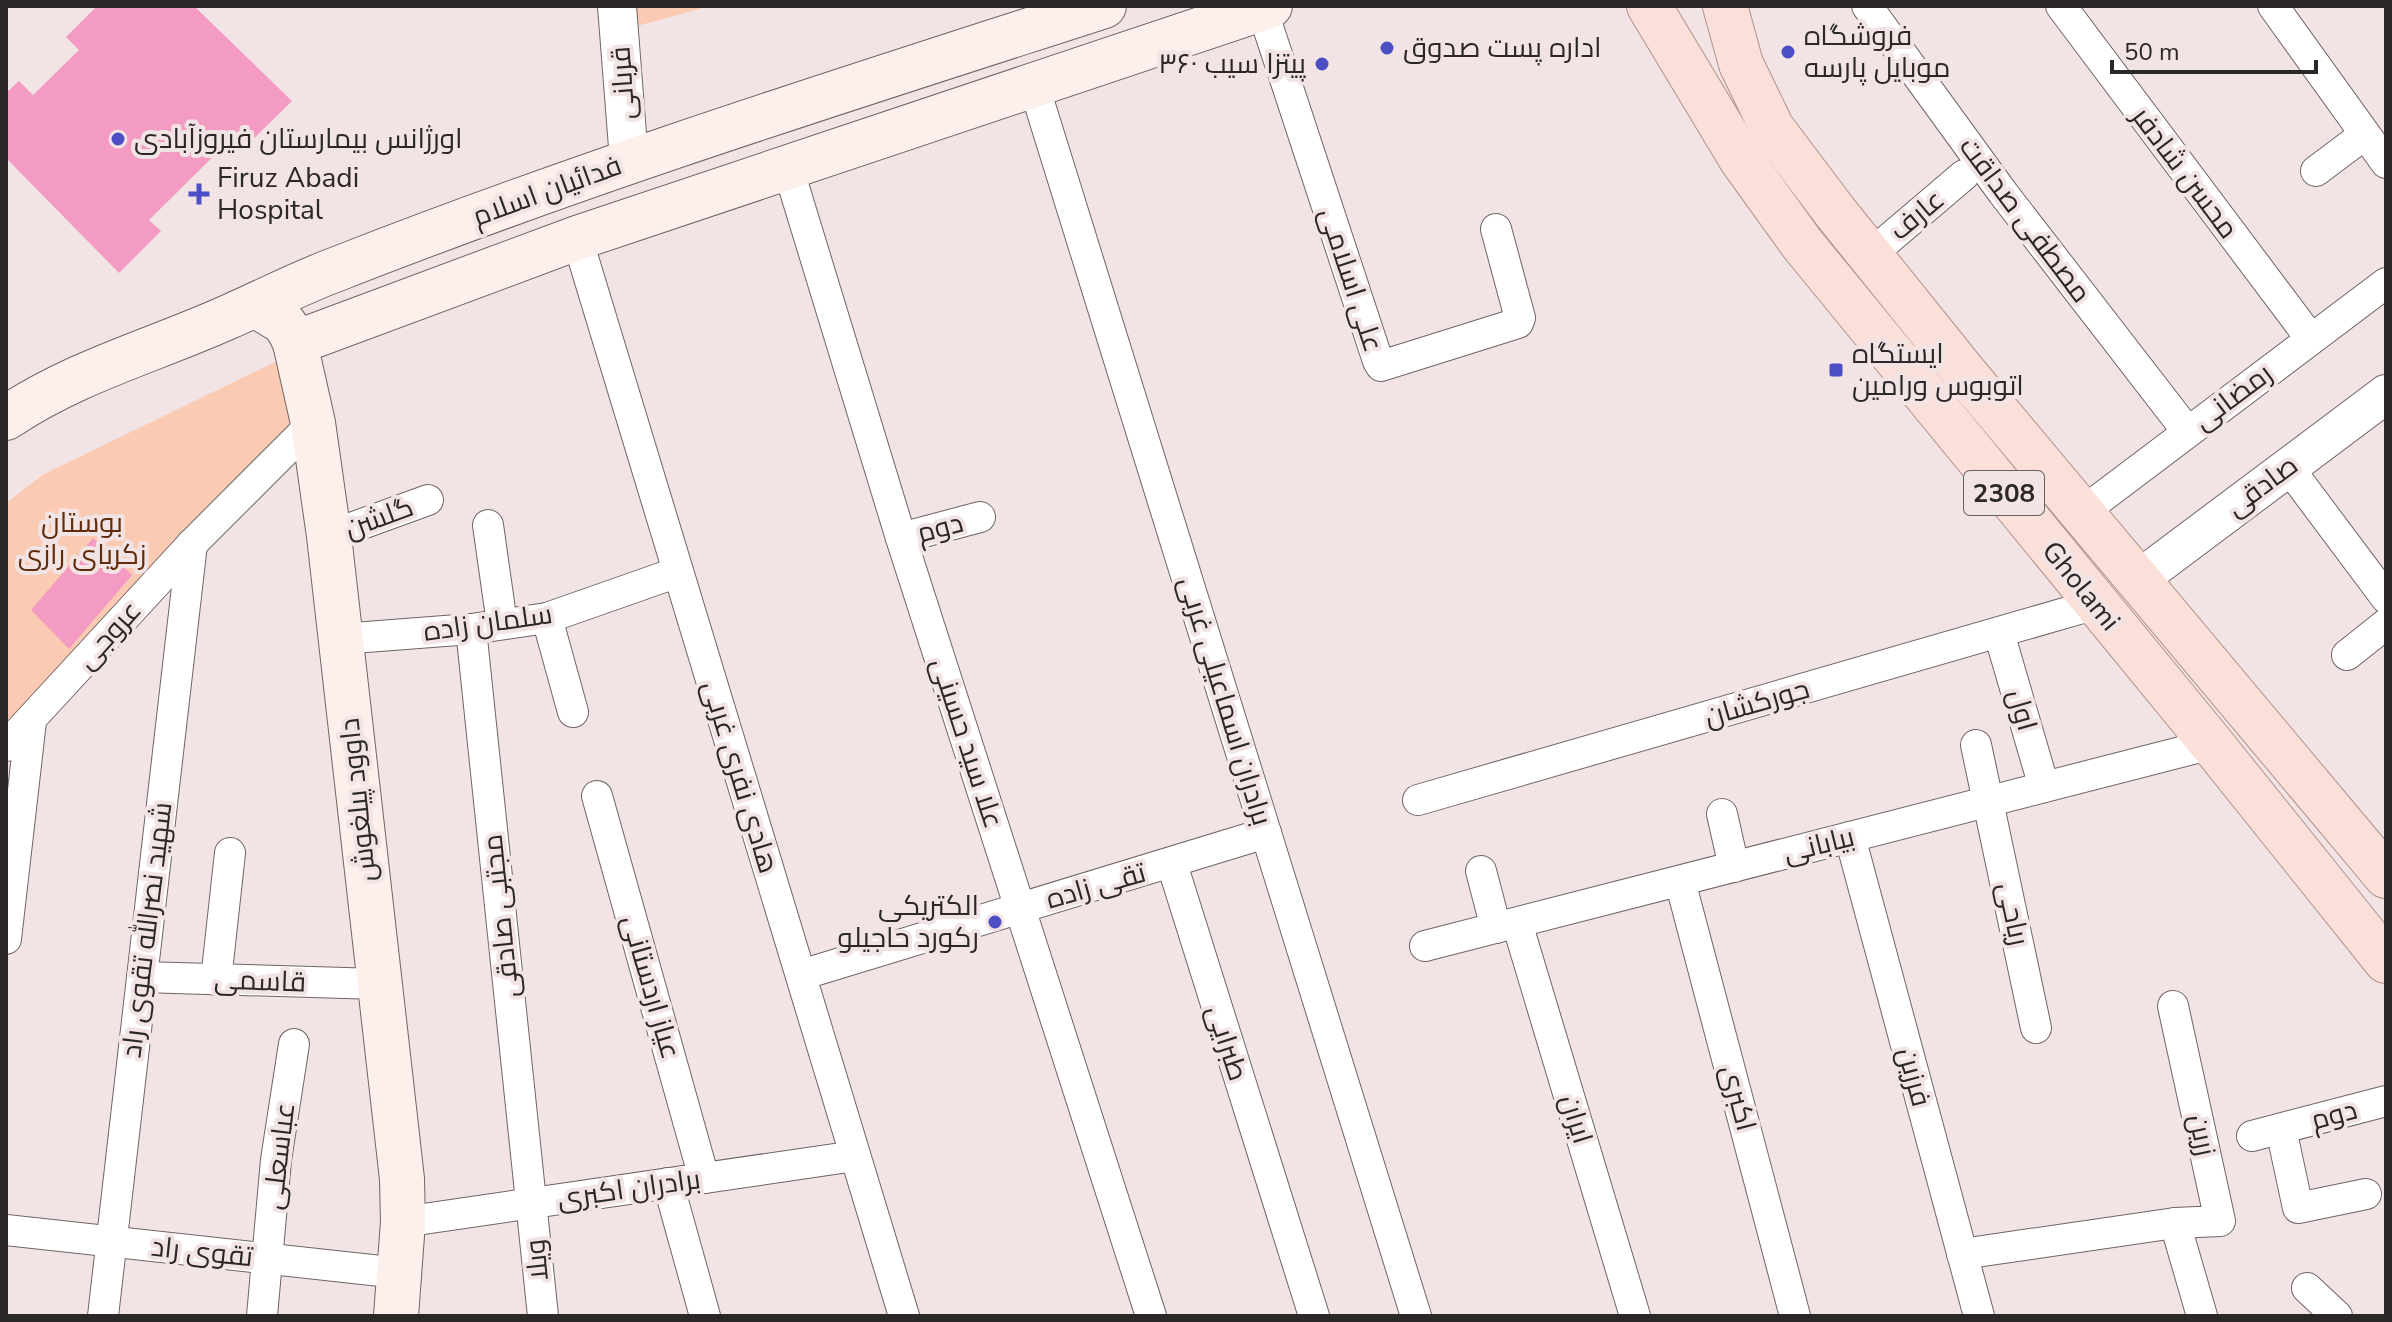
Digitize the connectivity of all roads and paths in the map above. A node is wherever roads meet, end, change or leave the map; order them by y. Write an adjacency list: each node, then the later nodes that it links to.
1 (617, 6): 11 (street, قربانی)
2 (1104, 6): 11 (main road, فدائیان اسلام)
3 (1725, 6): 18 (main road, Gholami / 2308)
4 (1867, 6): 28 (street, مصطفی صداقت)
5 (2061, 6): 23 (street, محسن شادفر)
6 (2273, 6): 10 (street)
7 (1266, 8): 9 (main road, فدائیان اسلام); 16 (street, علی اسلامی)
8 (1655, 10): 40 (main road, Gholami / 2308)
9 (1034, 86): 13 (main road, فدائیان اسلام); 58 (street, برادران اسماعیلی غربی)
10 (2364, 135): 12 (street); 14 (street)
11 (629, 160): 19 (main road, فدائیان اسلام)
12 (2386, 163)
13 (788, 168): 17 (main road, فدائیان اسلام); 35 (street, علا سید حسینی)
14 (2316, 171)
15 (1964, 175): 18 (street, عارف)
16 (1496, 229)
17 (577, 238): 22 (main road, فدائیان اسلام); 37 (street, هادی نفری غربی)
18 (1870, 255): 31 (main road, Gholami / 2308)
19 (334, 270): 21 (main road, فدائیان اسلام); 22 (main road)
20 (2386, 283): 23 (street, رمضانی)
21 (255, 305): 24 (main road, داوود پیلغوش); 26 (main road, فدائیان اسلام)
22 (358, 319): 24 (main road, فدائیان اسلام)
23 (2311, 339): 28 (street, رمضانی)
24 (295, 343): 27 (main road, داوود پیلغوش)
25 (2386, 394): 29 (street, صادقی)
26 (6, 418)
27 (313, 423): 34 (main road, داوود پیلغوش); 36 (street, عروجی)
28 (2187, 431): 31 (street, رمضانی)
29 (2288, 467): 38 (street, صادقی); 39 (street)
30 (428, 500): 34 (street, گلشن)
31 (2081, 513): 38 (main road, Gholami / 2308)
32 (980, 517): 35 (street, دوم)
33 (488, 525): 42 (street)
34 (329, 536): 46 (main road, داوود پیلغوش)
35 (901, 538): 66 (street, علا سید حسینی)
36 (192, 544): 49 (street, عروجی); 72 (street, شهید نصرالله تقوی راد)
37 (678, 572): 41 (street, سلمان زاده); 71 (street, هادی نفری غربی)
38 (2139, 579): 64 (main road, Gholami / 2308)
39 (2386, 598)
40 (2096, 604): 45 (street, جورکشان); 50 (main road, Gholami / 2308)
41 (547, 618): 42 (street, سلمان زاده); 48 (street)
42 (502, 624): 44 (street, سلمان زاده)
43 (2386, 624): 47 (street)
44 (471, 629): 46 (street, سلمان زاده); 85 (street, مجتبی صادقی)
45 (1999, 633): 53 (street, اول); 55 (street, جورکشان)
46 (340, 639): 74 (main road, داوود پیلغوش)
47 (2347, 655)
48 (573, 712)
49 (31, 721): 52 (street, عروجی); 68 (street)
50 (2212, 744): 53 (street, بیابانی); 70 (main road, Gholami / 2308)
51 (1976, 745): 56 (street)
52 (6, 746)
53 (2044, 787): 56 (street, بیابانی)
54 (597, 796): 82 (street, عیاز اردستانی)
55 (1418, 800)
56 (1990, 801): 59 (street, بیابانی); 76 (street, ریاحی)
57 (1722, 814): 62 (street)
58 (1266, 833): 61 (street); 102 (street, برادران اسماعیلی غربی)
59 (1850, 837): 62 (street, بیابانی); 90 (street, فرزین)
60 (230, 853): 73 (street)
61 (1172, 864): 66 (street, تقی زاده); 101 (street, طبرایی)
62 (1734, 867): 65 (street, بیابانی)
63 (1481, 871): 67 (street)
64 (2386, 876)
65 (1680, 881): 67 (street, بیابانی); 104 (street, اکبری)
66 (1020, 908): 71 (street, تقی زاده); 100 (street, علا سید حسینی)
67 (1507, 926): 69 (street, بیابانی); 103 (street, ایران)
68 (6, 939)
69 (1425, 946)
70 (2386, 961)
71 (801, 975): 81 (street, هادی نفری غربی)
72 (142, 977): 73 (street, قاسمی); 89 (street, شهید نصرالله تقوی راد)
73 (216, 980): 74 (street, قاسمی)
74 (378, 984): 86 (main road, داوود پیلغوش)
75 (2173, 1006): 87 (street, زرین)
76 (2036, 1028)
77 (294, 1044): 91 (street, عباسعلی)
78 (2386, 1101): 79 (street, دوم)
79 (2281, 1129): 80 (street, دوم); 84 (street, دوم)
80 (2252, 1136)
81 (855, 1156): 82 (street, برادران اکبری); 99 (street, هادی نفری غربی)
82 (704, 1178): 83 (street, برادران اکبری)
83 (668, 1183): 85 (street, برادران اکبری); 98 (street)
84 (2366, 1194)
85 (531, 1203): 86 (street, برادران اکبری); 97 (street, ویلا)
86 (403, 1222): 92 (main road, داوود پیلغوش)
87 (2175, 1223): 90 (street, زرین); 106 (street)
88 (6, 1230): 89 (street, تقوی راد)
89 (111, 1241): 91 (street, تقوی راد); 94 (street, شهید نصرالله تقوی راد)
90 (1962, 1254): 105 (street, فرزین)
91 (267, 1259): 92 (street, تقوی راد); 95 (street, عباسعلی)
92 (399, 1273): 96 (main road, داوود پیلغوش)
93 (2307, 1288): 107 (street)
94 (103, 1316)
95 (262, 1316)
96 (396, 1316)
97 (543, 1316)
98 (705, 1316)
99 (904, 1316)
100 (1151, 1316)
101 (1314, 1316)
102 (1416, 1316)
103 (1635, 1316)
104 (1795, 1316)
105 (1979, 1316)
106 (2202, 1316)
107 (2337, 1316)

